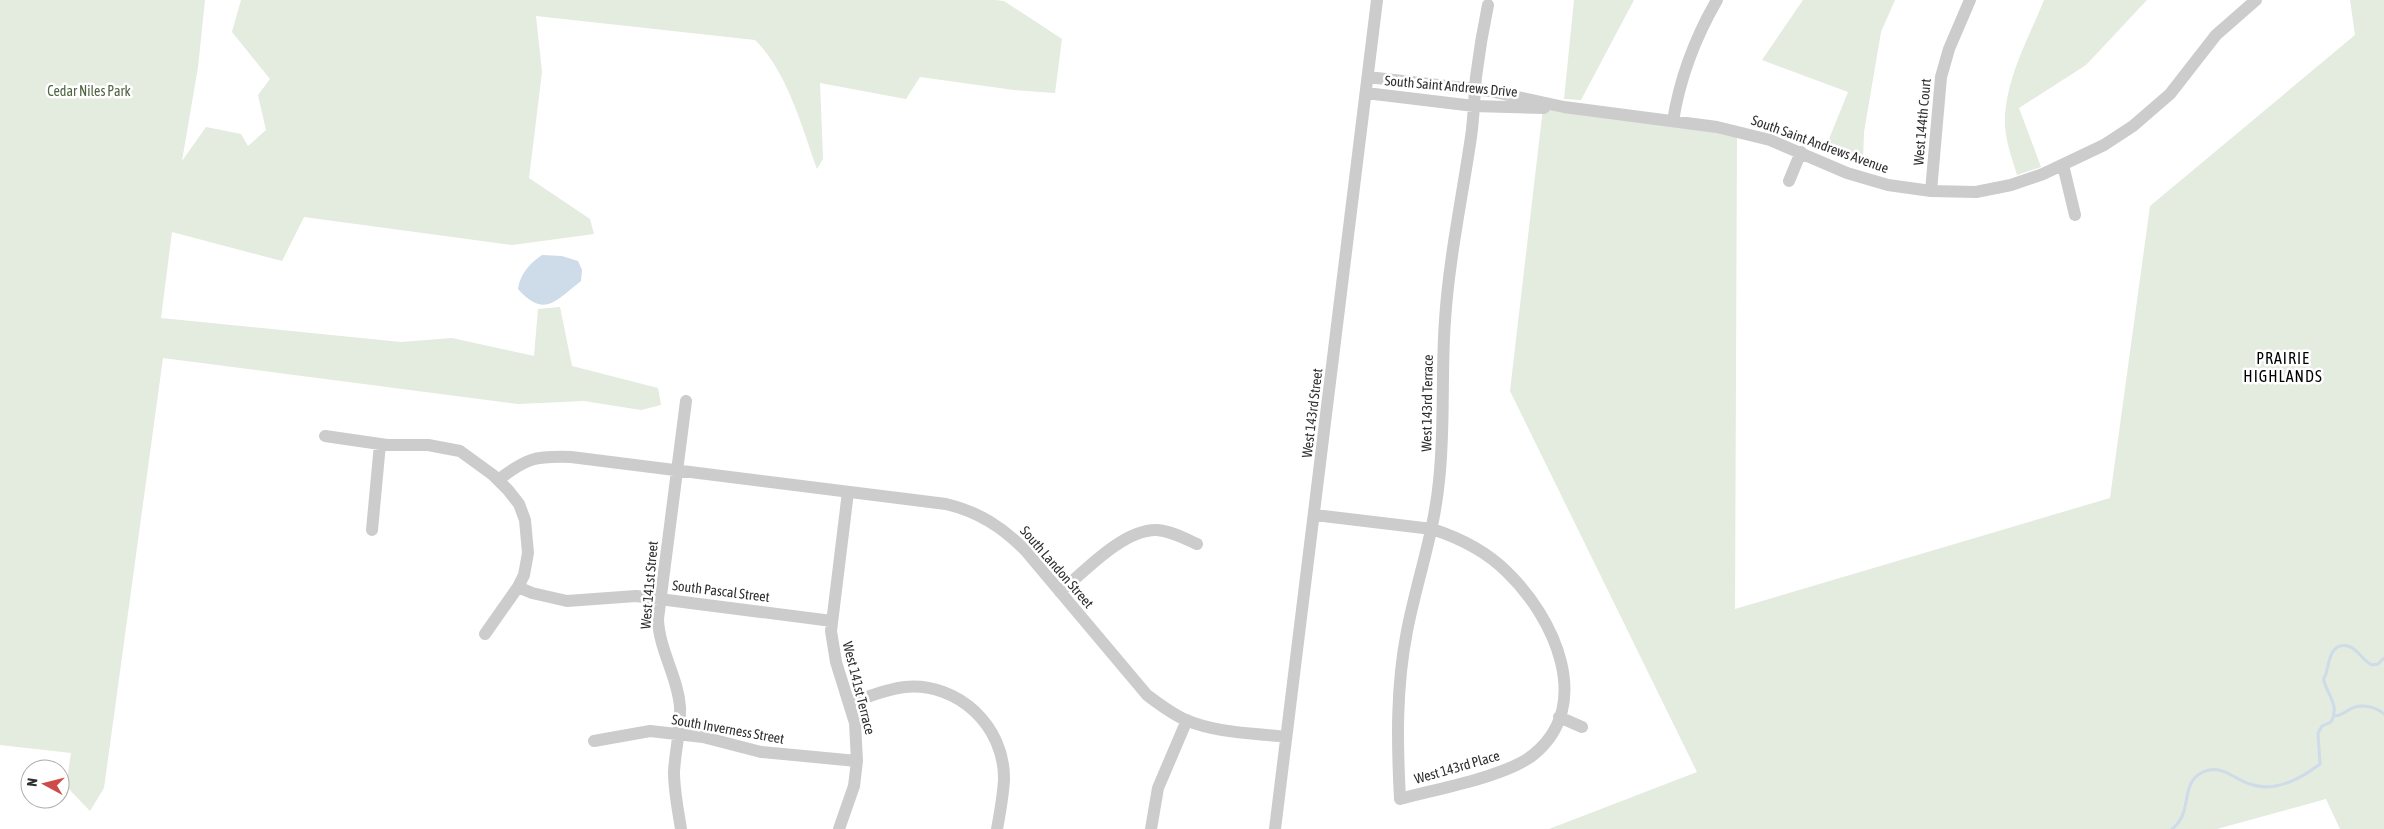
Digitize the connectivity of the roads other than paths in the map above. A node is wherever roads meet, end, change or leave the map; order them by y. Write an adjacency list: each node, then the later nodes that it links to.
1 (1377, 0): 6 (street, West 143rd Street)
2 (1717, 0): 11 (street)
3 (1970, 0): 15 (street, West 144th Court)
4 (2256, 0): 13 (street, South Saint Andrews Avenue)
5 (1488, 5): 7 (street, West 143rd Terrace)
6 (1368, 77): 7 (street, South Saint Andrews Avenue); 8 (street, West 143rd Street)
7 (1475, 89): 9 (street, West 143rd Terrace); 10 (street, South Saint Andrews Avenue)
8 (1366, 93): 9 (street, South Saint Andrews Drive); 23 (street, West 143rd Street)
9 (1474, 106): 10 (street, South Saint Andrews Drive); 24 (street, West 143rd Terrace)
10 (1564, 107): 11 (street, South Saint Andrews Avenue)
11 (1672, 121): 12 (street, South Saint Andrews Avenue)
12 (1801, 152): 14 (street); 15 (street, South Saint Andrews Avenue)
13 (2063, 165): 15 (street, South Saint Andrews Avenue); 16 (street)
14 (1789, 181)
15 (1931, 191)
16 (2075, 215)
17 (686, 401): 20 (street, West 141st Street)
18 (325, 436): 19 (street)
19 (380, 444): 21 (street); 25 (street)
20 (677, 470): 21 (street, South Landon Street); 22 (street, South Landon Street); 29 (street, West 141st Street)
21 (498, 480): 27 (street)
22 (848, 492): 28 (street, South Landon Street); 30 (street, West 141st Terrace)
23 (1314, 515): 24 (street, West 143rd Place); 37 (street, West 143rd Street)
24 (1432, 529): 33 (street, West 143rd Place); 40 (street, West 143rd Terrace)
25 (372, 530)
26 (1197, 544): 28 (street)
27 (518, 587): 29 (street, South Pascal Street); 31 (street)
28 (1060, 592): 34 (street, South Landon Street)
29 (661, 599): 30 (street, South Pascal Street); 36 (street, West 141st Street)
30 (832, 621): 32 (street, West 141st Terrace)
31 (485, 634)
32 (850, 703): 39 (street, West 141st Terrace); 43 (street)
33 (1559, 717): 35 (street); 40 (street, West 143rd Place)
34 (1187, 720): 37 (street, South Landon Street); 44 (street)
35 (1582, 726)
36 (679, 734): 38 (street, South Inverness Street); 39 (street, South Inverness Street); 41 (street, West 141st Street)
37 (1286, 737): 45 (street, West 143rd Street)
38 (594, 741)
39 (857, 761): 42 (street, West 141st Terrace)
40 (1400, 799)
41 (681, 829)
42 (839, 829)
43 (998, 829)
44 (1151, 829)
45 (1275, 829)

